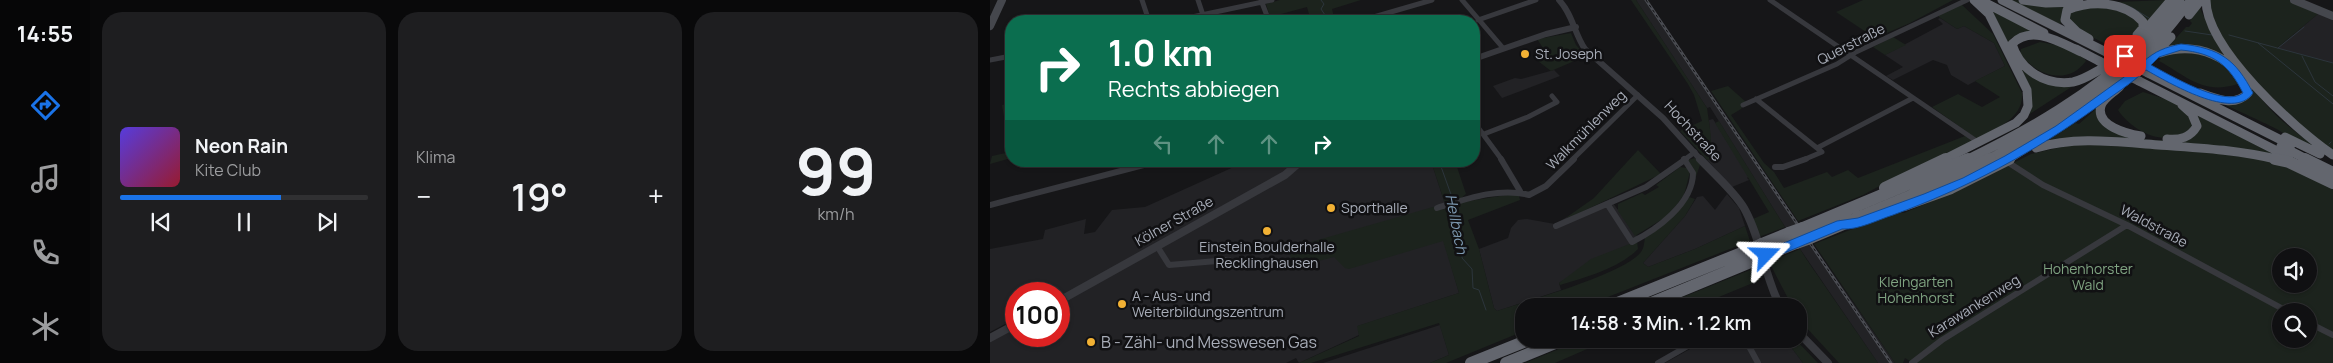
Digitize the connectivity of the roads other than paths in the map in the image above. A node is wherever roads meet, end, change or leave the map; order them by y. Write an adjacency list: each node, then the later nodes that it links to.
1 (1002, 0): 31 (main road)
2 (1142, 0): 25 (street)
3 (1198, 0): 26 (street)
4 (1272, 0): 23 (street)
5 (1432, 0): 28 (street)
6 (1462, 0): 29 (street)
7 (1536, 0): 32 (street)
8 (1560, 0): 35 (street, Hochstraße)
9 (1770, 0): 40 (street)
10 (1967, 0): 40 (street, Querstraße)
11 (1974, 0): 75 (highway)
12 (1979, 0): 39 (highway)
13 (1989, 0): 44 (highway)
14 (2002, 0): 24 (highway)
15 (2126, 0): 24 (highway)
16 (2171, 0): 37 (highway)
17 (2180, 0): 55 (highway)
18 (2191, 0): 76 (highway)
19 (2200, 0): 41 (highway)
20 (2206, 0): 61 (highway)
21 (2294, 0): 30 (main road)
22 (2300, 0): 30 (main road)
23 (1261, 1): 26 (street); 27 (street)
24 (2021, 4): 36 (highway); 44 (highway)
25 (1147, 15)
26 (1203, 15)
27 (1267, 15)
28 (1381, 15)
29 (1474, 15)
30 (2333, 15)
31 (992, 19): 34 (main road)
32 (1480, 19)
33 (1480, 22): 38 (street)
34 (990, 26)
35 (1576, 27): 38 (street); 50 (street, Hochstraße)
36 (2089, 38): 37 (highway); 44 (highway)
37 (2131, 44): 44 (highway)
38 (1503, 48): 43 (street)
39 (2081, 52): 44 (highway); 44 (highway)
40 (1851, 55): 52 (street); 53 (street, Querstraße)
41 (2156, 55): 47 (highway); 49 (highway)
42 (1005, 57): 45 (street)
43 (1480, 57)
44 (2104, 58): 46 (highway, bridge); 46 (highway); 55 (highway)
45 (990, 60)
46 (2145, 75): 48 (highway); 49 (highway); 65 (highway); 69 (highway)
47 (2120, 85): 48 (highway); 64 (highway)
48 (2152, 87): 70 (highway)
49 (2198, 92): 63 (highway)
50 (1638, 95): 60 (street, Hochstraße); 71 (street, Walkmühlenweg)
51 (1552, 96): 57 (street)
52 (1913, 98): 58 (street); 59 (street)
53 (1756, 99): 54 (street, Querstraße); 59 (street)
54 (1743, 105)
55 (2030, 126): 75 (highway)
56 (1480, 129): 57 (street)
57 (1484, 134): 71 (street)
58 (1975, 140)
59 (1817, 148): 68 (street)
60 (1695, 152): 62 (street); 86 (street, Hochstraße)
61 (2333, 155)
62 (1684, 159): 73 (street); 73 (street)
63 (2333, 160)
64 (2009, 161): 70 (highway); 76 (highway); 77 (street, Waldstraße)
65 (2333, 166)
66 (1136, 167): 72 (street)
67 (1294, 167): 80 (street, Kölner Straße)
68 (1775, 167)
69 (2333, 173)
70 (2333, 181)
71 (1520, 191): 74 (street, Walkmühlenweg)
72 (990, 205)
73 (1608, 205): 78 (street)
74 (1437, 208)
75 (1832, 216): 79 (highway)
76 (1841, 225): 79 (highway)
77 (2127, 225): 87 (street, Waldstraße); 102 (street, Karawankenweg)
78 (1556, 226)
79 (1806, 233): 81 (highway, bridge)
80 (1157, 246): 82 (street); 83 (street, Kölner Straße)
81 (1751, 255): 84 (highway); 85 (highway)
82 (1228, 263)
83 (1070, 295)
84 (1632, 298)
85 (1661, 298)
86 (1776, 298)
87 (2272, 303)
88 (2317, 327): 90 (street)
89 (1005, 330): 91 (street)
90 (2333, 336)
91 (990, 338)
92 (1807, 341): 101 (street)
93 (1515, 345): 97 (highway)
94 (1543, 348): 98 (highway)
95 (1684, 348): 99 (street)
96 (1750, 348): 100 (street)
97 (1471, 363)
98 (1506, 363)
99 (1658, 363)
100 (1758, 363)
101 (1828, 363)
102 (1912, 363)

